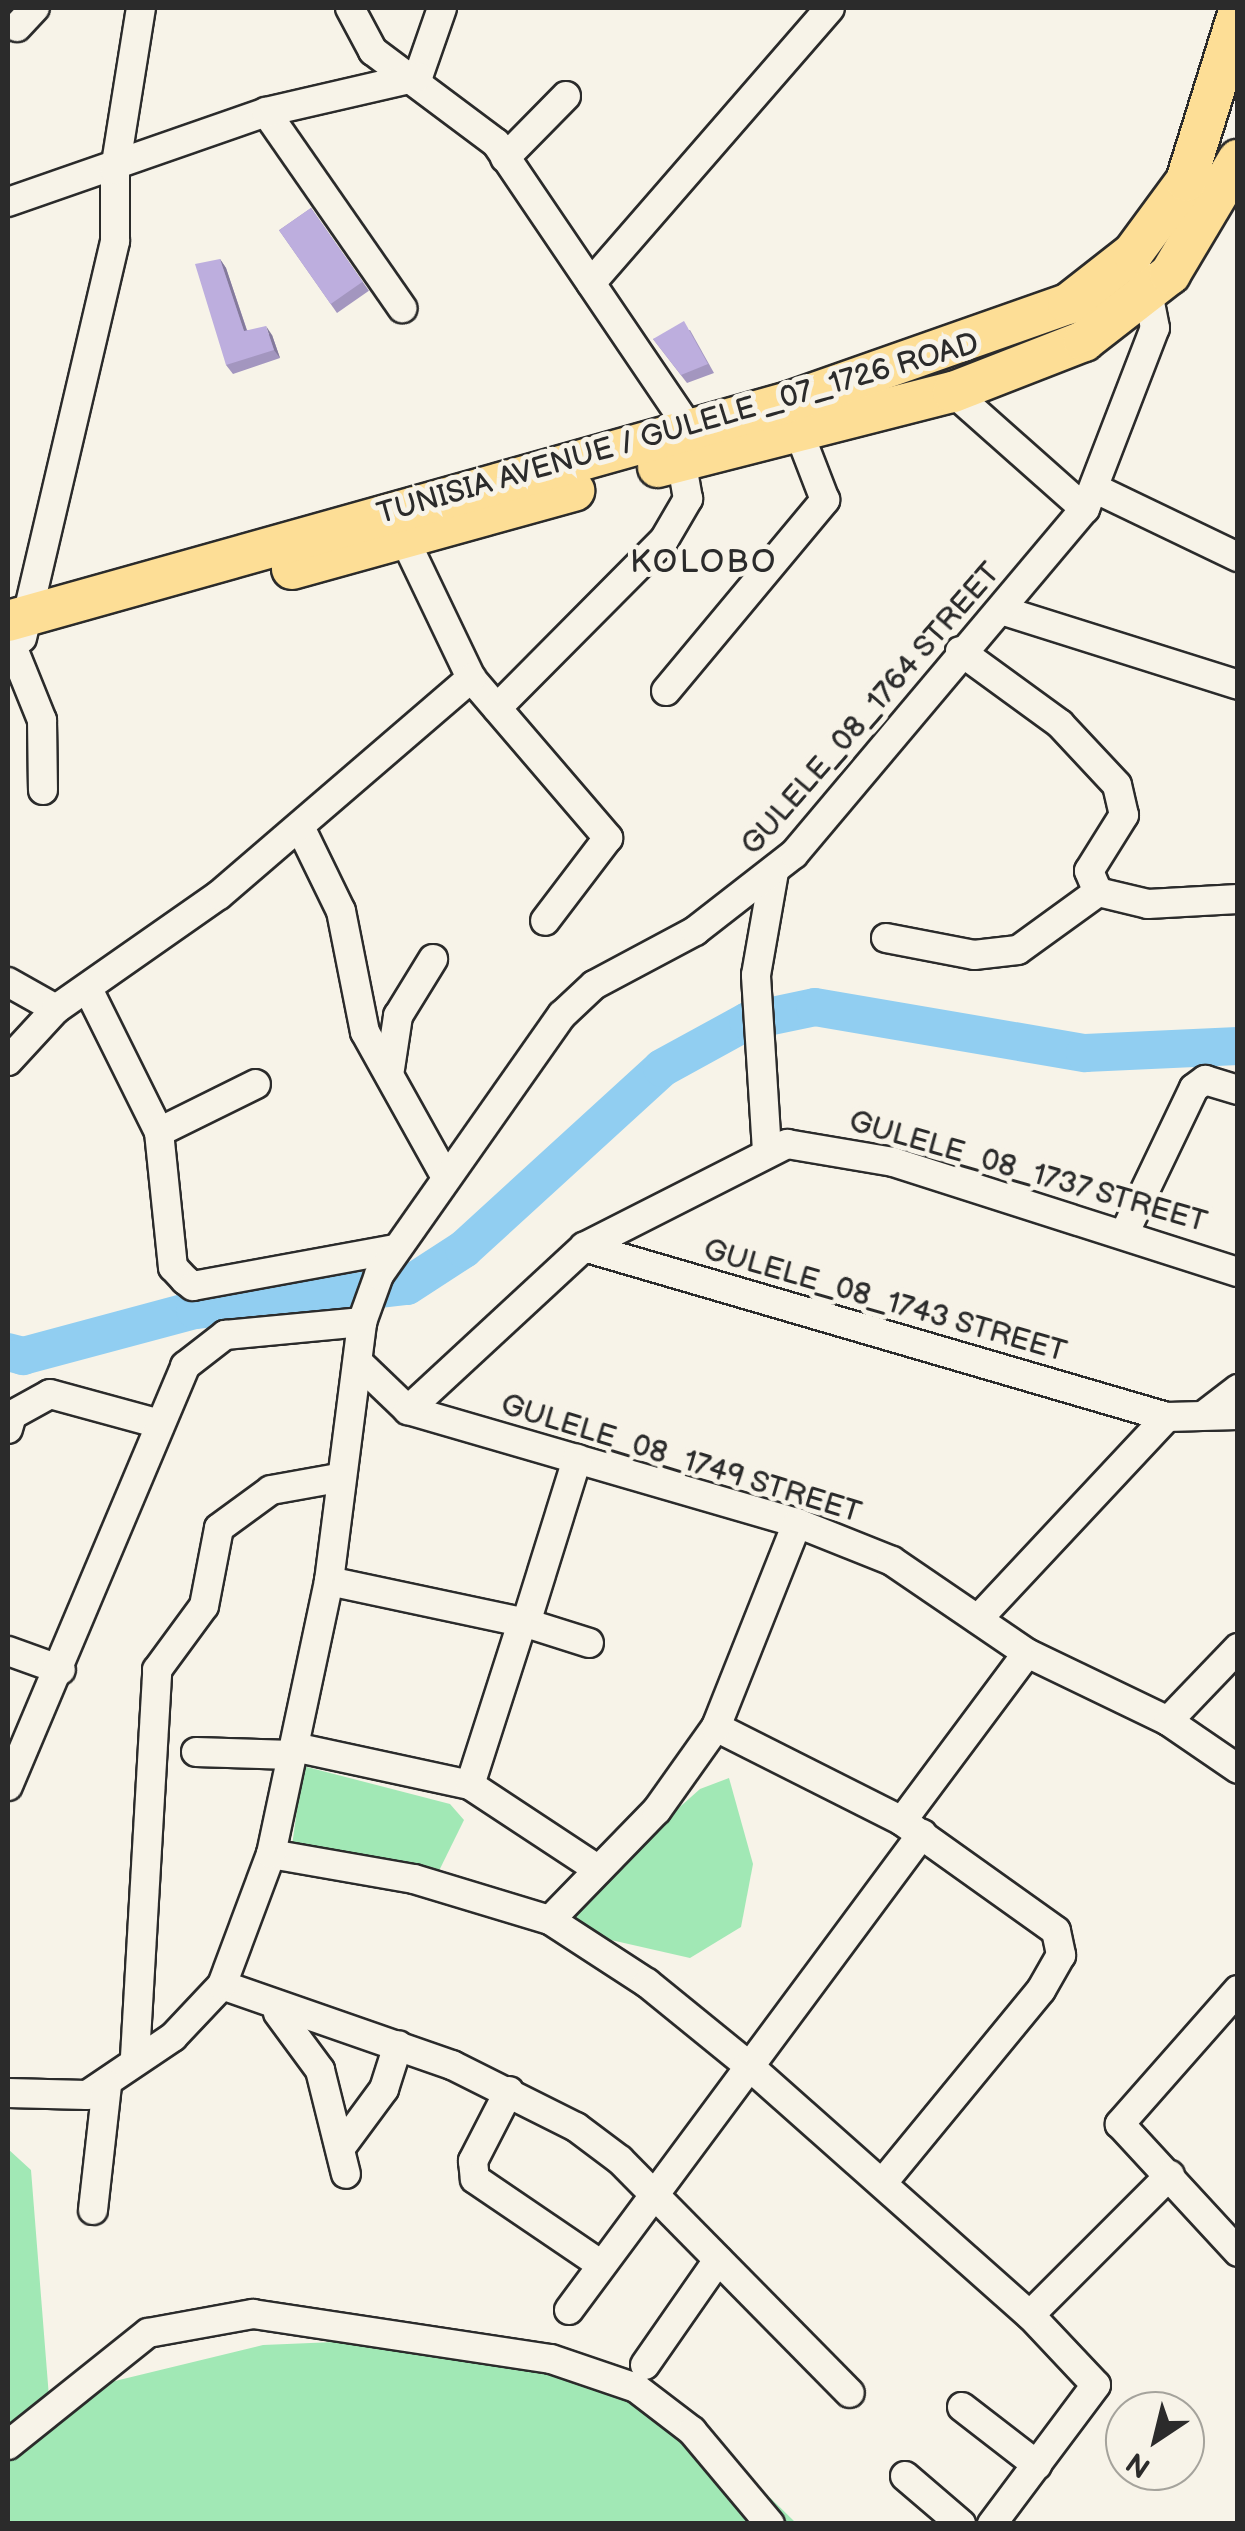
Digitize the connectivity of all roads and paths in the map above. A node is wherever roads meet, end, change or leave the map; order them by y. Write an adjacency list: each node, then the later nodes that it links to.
1 (141, 8): 11 (street)
2 (350, 8): 6 (street)
3 (442, 8): 6 (street)
4 (830, 8): 14 (street)
5 (1238, 14): 13 (highway, TUNISIA AVENUE / GULELE _07_1726 ROAD)
6 (418, 77): 8 (street); 9 (street)
7 (566, 96): 9 (street)
8 (266, 112): 11 (street); 16 (street)
9 (506, 158): 14 (street)
10 (1238, 160): 15 (highway, TUNISIA AVENUE / GULELE _07_1726 ROAD)
11 (116, 170): 12 (street); 24 (street)
12 (8, 202)
13 (1132, 254): 15 (street); 18 (highway, TUNISIA AVENUE / GULELE _07_1726 ROAD)
14 (591, 283): 19 (street)
15 (1152, 292): 17 (highway, TUNISIA AVENUE / GULELE _07_1726 ROAD); 20 (street, GULELE_08_1764 STREET)
16 (402, 308)
17 (953, 392): 18 (highway, TUNISIA AVENUE / GULELE _07_1726 ROAD); 20 (street)
18 (794, 417): 19 (highway, TUNISIA AVENUE / GULELE _07_1726 ROAD); 28 (street)
19 (685, 445): 21 (highway, TUNISIA AVENUE / GULELE _07_1726 ROAD); 24 (highway, TUNISIA AVENUE / GULELE _07_1726 ROAD); 29 (street)
20 (1092, 499): 22 (street); 23 (street, GULELE_08_1764 STREET)
21 (405, 540): 24 (highway, TUNISIA AVENUE / GULELE _07_1726 ROAD); 26 (street)
22 (1238, 557)
23 (1004, 611): 25 (street, GULELE_08_1764 STREET); 27 (street)
24 (14, 633): 30 (street)
25 (960, 651): 32 (street, GULELE_08_1764 STREET); 33 (street)
26 (471, 678): 29 (street); 31 (street)
27 (1238, 685)
28 (666, 692)
29 (497, 708): 35 (street)
30 (43, 790)
31 (300, 829): 39 (street); 42 (street)
32 (774, 872): 46 (street); 47 (street, GULELE_08_1764 STREET)
33 (1098, 892): 34 (street); 36 (street)
34 (1238, 900)
35 (545, 922)
36 (886, 938)
37 (433, 959): 42 (street)
38 (8, 982): 40 (street)
39 (88, 989): 40 (street); 45 (street)
40 (56, 1008): 41 (street)
41 (8, 1062)
42 (390, 1070): 47 (street)
43 (256, 1084): 45 (street)
44 (1238, 1090): 48 (street)
45 (159, 1132): 50 (street)
46 (767, 1150): 48 (street, GULELE_08_1737 STREET); 49 (street, GULELE_08_1737 STREET)
47 (444, 1174): 50 (street, GULELE_08_1764 STREET)
48 (1126, 1230): 51 (street, GULELE_08_1737 STREET)
49 (584, 1247): 55 (street, GULELE_08_1737 STREET); 58 (street, GULELE_08_1743 STREET)
50 (395, 1249): 52 (street, GULELE_08_1764 STREET)
51 (1238, 1272)
52 (362, 1322): 53 (street, GULELE_08_1764 STREET); 59 (street)
53 (359, 1363): 55 (street); 62 (street)
54 (1238, 1388): 57 (street)
55 (408, 1410): 61 (street, GULELE_08_1749 STREET)
56 (1238, 1414): 57 (street, GULELE_08_1743 STREET)
57 (1204, 1415): 58 (street, GULELE_08_1743 STREET)
58 (1167, 1417): 65 (street)
59 (160, 1424): 60 (street); 71 (street)
60 (8, 1429)
61 (577, 1458): 63 (street, GULELE_08_1749 STREET); 66 (street)
62 (338, 1478): 64 (street); 87 (street)
63 (797, 1524): 65 (street, GULELE_08_1749 STREET); 73 (street)
64 (329, 1582): 66 (street); 74 (street)
65 (978, 1619): 70 (street, GULELE_08_1749 STREET)
66 (526, 1623): 67 (street); 78 (street)
67 (589, 1644)
68 (1238, 1648): 72 (street)
69 (8, 1651): 71 (street)
70 (1027, 1653): 72 (street, GULELE_08_1749 STREET); 79 (street)
71 (61, 1670): 77 (street)
72 (1168, 1721): 76 (street, GULELE_08_1749 STREET)
73 (716, 1727): 79 (street); 81 (street)
74 (293, 1751): 75 (street); 78 (street); 80 (street)
75 (196, 1752)
76 (1238, 1769)
77 (11, 1772)
78 (470, 1785): 81 (street)
79 (912, 1828): 88 (street); 93 (street)
80 (270, 1854): 82 (street); 83 (street)
81 (596, 1868): 82 (street)
82 (550, 1920): 88 (street)
83 (222, 1985): 85 (street); 87 (street)
84 (1238, 1990): 92 (street)
85 (273, 2006): 86 (street); 86 (street)
86 (398, 2045): 90 (street)
87 (135, 2057): 89 (street)
88 (748, 2065): 93 (street); 94 (street)
89 (107, 2085): 91 (street); 95 (street)
90 (509, 2092): 94 (street); 98 (street)
91 (8, 2093)
92 (1170, 2175): 96 (street); 100 (street)
93 (884, 2181): 100 (street)
94 (652, 2190): 97 (street); 98 (street)
95 (93, 2210)
96 (1233, 2230)
97 (718, 2260): 101 (street); 102 (street)
98 (600, 2264): 99 (street)
99 (569, 2310)
100 (1030, 2316): 105 (street)
101 (646, 2364)
102 (850, 2393)
103 (962, 2406): 105 (street)
104 (8, 2445): 107 (street)
105 (1037, 2465): 109 (street)
106 (905, 2476): 108 (street)
107 (770, 2524)
108 (961, 2524)
109 (992, 2524)

